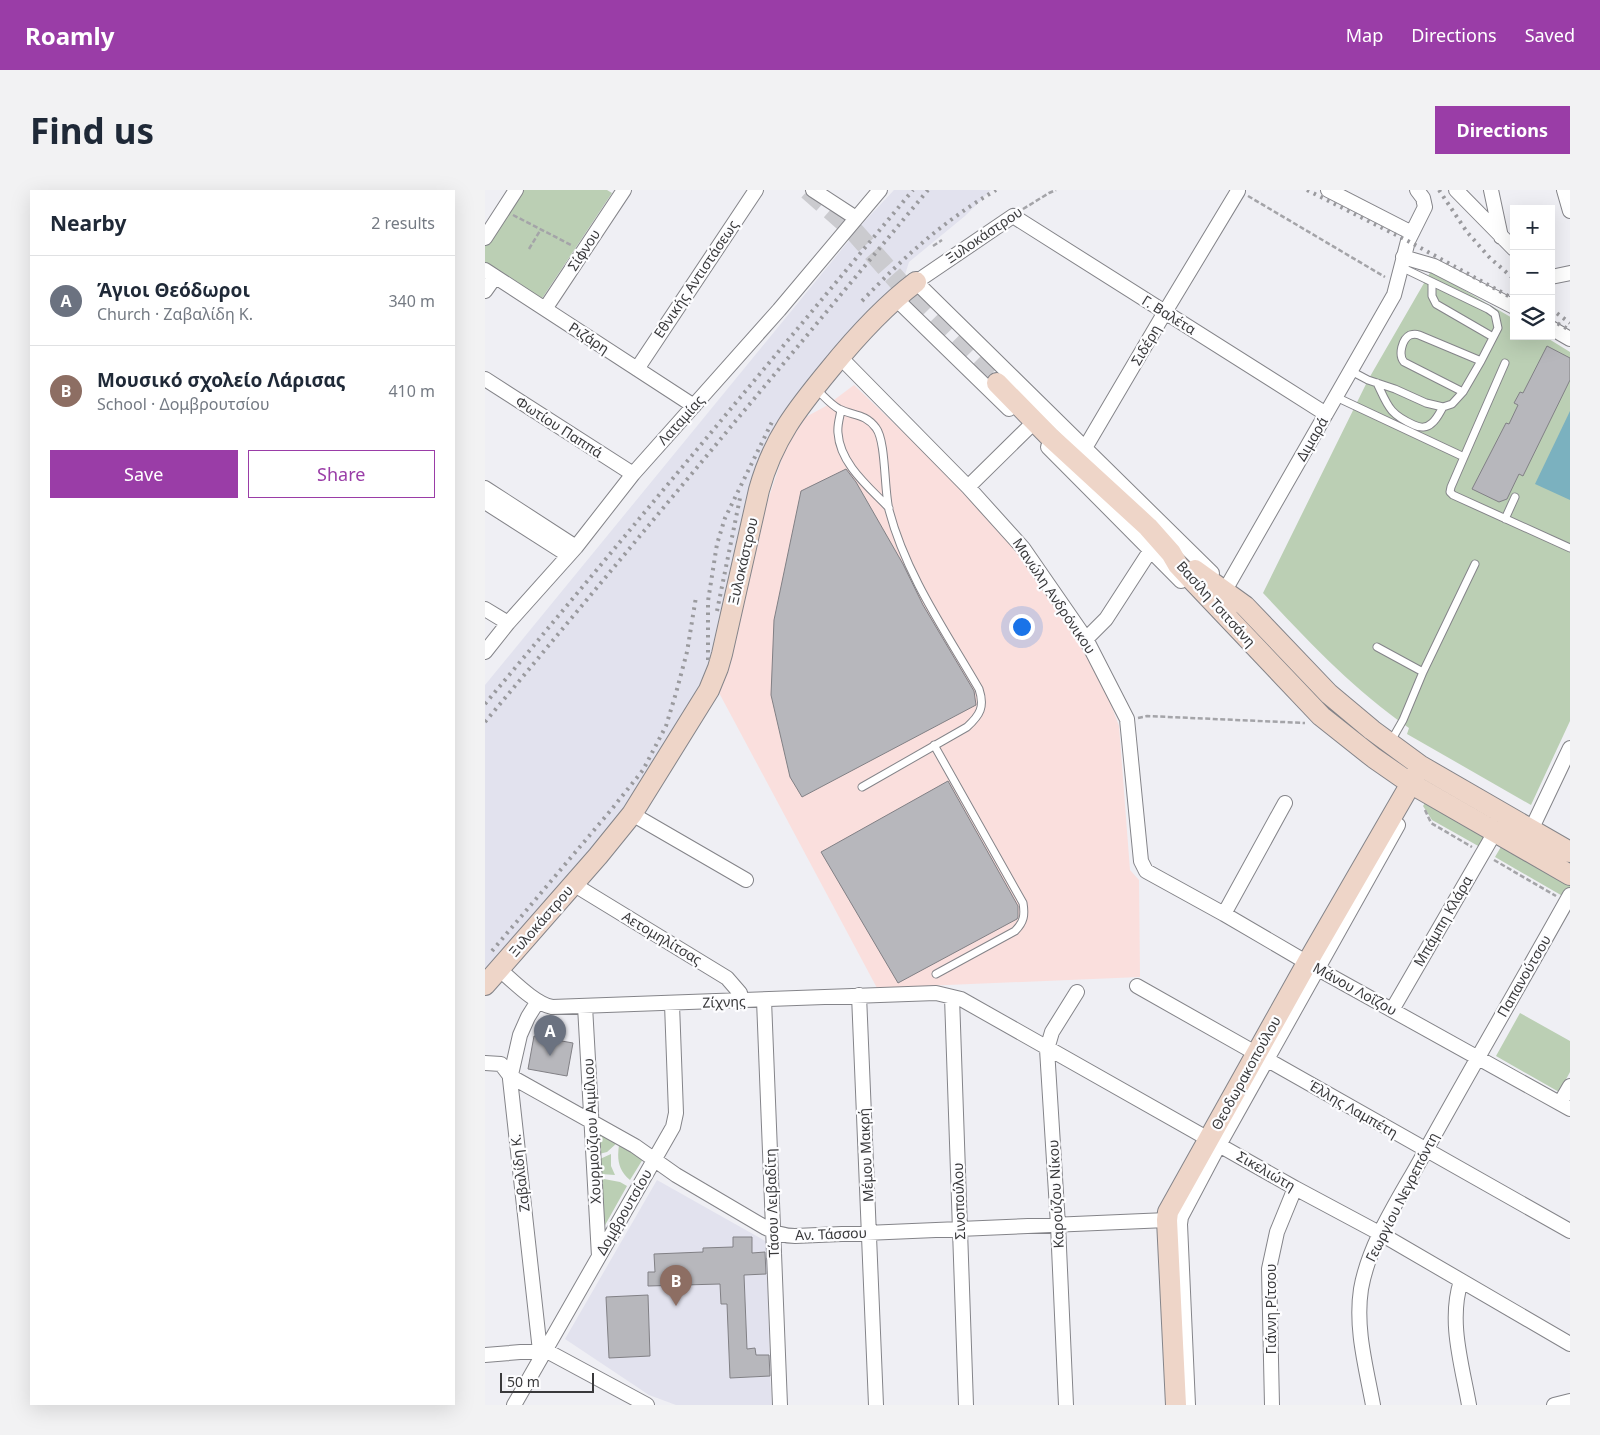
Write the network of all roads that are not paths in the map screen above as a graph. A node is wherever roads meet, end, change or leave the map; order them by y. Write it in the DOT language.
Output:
graph roads {
  1 [pos="516,190"];
  2 [pos="624,190"];
  3 [pos="756,190"];
  4 [pos="813,190"];
  5 [pos="880,190"];
  6 [pos="1328,190"];
  7 [pos="1417,190"];
  8 [pos="1456,190"];
  9 [pos="1491,190"];
  10 [pos="1564,190"];
  11 [pos="1238,191"];
  12 [pos="1570,211"];
  13 [pos="1013,216"];
  14 [pos="856,218"];
  15 [pos="1412,234"];
  16 [pos="1501,237"];
  17 [pos="485,238"];
  18 [pos="1510,245"];
  19 [pos="1402,262"];
  20 [pos="490,273"];
  21 [pos="1570,273"];
  22 [pos="1555,276"];
  23 [pos="916,282"];
  24 [pos="1432,283"];
  25 [pos="485,291"];
  26 [pos="895,298"];
  27 [pos="1510,305"];
  28 [pos="545,309"];
  29 [pos="1165,312"];
  30 [pos="1555,330"];
  31 [pos="1493,337"];
  32 [pos="1570,339"];
  33 [pos="840,357"];
  34 [pos="1481,361"];
  35 [pos="1505,363"];
  36 [pos="637,369"];
  37 [pos="1351,371"];
  38 [pos="485,379"];
  39 [pos="997,383"];
  40 [pos="1377,383"];
  41 [pos="815,387"];
  42 [pos="1463,392"];
  43 [pos="1336,397"];
  44 [pos="693,406"];
  45 [pos="1443,407"];
  46 [pos="841,410"];
  47 [pos="1326,414"];
  48 [pos="1029,428"];
  49 [pos="1085,448"];
  50 [pos="1464,457"];
  51 [pos="633,474"];
  52 [pos="968,487"];
  53 [pos="485,488"];
  54 [pos="1515,497"];
  55 [pos="485,502"];
  56 [pos="889,508"];
  57 [pos="1505,518"];
  58 [pos="1570,548"];
  59 [pos="572,551"];
  60 [pos="1150,551"];
  61 [pos="1475,564"];
  62 [pos="1221,593"];
  63 [pos="485,609"];
  64 [pos="508,623"];
  65 [pos="1086,638"];
  66 [pos="1377,648"];
  67 [pos="485,652"];
  68 [pos="1423,672"];
  69 [pos="1389,743"];
  70 [pos="934,745"];
  71 [pos="1569,752"];
  72 [pos="1421,766"];
  73 [pos="1414,786"];
  74 [pos="861,787"];
  75 [pos="1285,803"];
  76 [pos="632,814"];
  77 [pos="1531,830"];
  78 [pos="1495,832"];
  79 [pos="1570,852"];
  80 [pos="1143,866"];
  81 [pos="1570,875"];
  82 [pos="746,880"];
  83 [pos="573,884"];
  84 [pos="1570,895"];
  85 [pos="1224,914"];
  86 [pos="1313,966"];
  87 [pos="499,969"];
  88 [pos="936,974"];
  89 [pos="485,985"];
  90 [pos="1137,986"];
  91 [pos="1077,992"];
  92 [pos="859,995"];
  93 [pos="956,998"];
  94 [pos="537,1000"];
  95 [pos="764,1000"];
  96 [pos="741,1001"];
  97 [pos="672,1004"];
  98 [pos="585,1006"];
  99 [pos="1392,1010"];
  100 [pos="1047,1049"];
  101 [pos="1262,1057"];
  102 [pos="1477,1058"];
  103 [pos="485,1063"];
  104 [pos="510,1076"];
  105 [pos="1570,1086"];
  106 [pos="1565,1106"];
  107 [pos="591,1120"];
  108 [pos="1214,1142"];
  109 [pos="1426,1150"];
  110 [pos="655,1159"];
  111 [pos="1295,1188"];
  112 [pos="1167,1220"];
  113 [pos="1058,1225"];
  114 [pos="960,1228"];
  115 [pos="1570,1231"];
  116 [pos="773,1232"];
  117 [pos="869,1232"];
  118 [pos="1381,1234"];
  119 [pos="599,1256"];
  120 [pos="1461,1281"];
  121 [pos="1570,1344"];
  122 [pos="543,1350"];
  123 [pos="485,1355"];
  124 [pos="1570,1402"];
  125 [pos="514,1405"];
  126 [pos="647,1405"];
  127 [pos="780,1405"];
  128 [pos="876,1405"];
  129 [pos="966,1405"];
  130 [pos="1066,1405"];
  131 [pos="1176,1405"];
  132 [pos="1188,1405"];
  133 [pos="1272,1405"];
  134 [pos="1364,1405"];
  135 [pos="1373,1405"];
  136 [pos="1469,1405"];
  137 [pos="1554,1405"];
  1 -- 17 [label="street"];
  2 -- 28 [label="street, Σίφνου"];
  3 -- 36 [label="street, Εθνικής Αντιστάσεως"];
  4 -- 14 [label="street"];
  5 -- 14 [label="street, Λαταμίας"];
  6 -- 15 [label="street"];
  7 -- 15 [label="street, Διμαρά"];
  8 -- 16 [label="street"];
  9 -- 16 [label="street"];
  10 -- 12 [label="street"];
  11 -- 29 [label="street, Σιδέρη"];
  13 -- 23 [label="street, Ξυλοκάστρου"];
  13 -- 29 [label="street, Γ. Βαλέτα"];
  14 -- 44 [label="street, Λαταμίας"];
  15 -- 19 [label="street, Διμαρά"];
  16 -- 18 [label="street"];
  19 -- 24 [label="lane"];
  19 -- 27 [label="street"];
  19 -- 37 [label="street, Διμαρά"];
  20 -- 25 [label="street"];
  20 -- 28 [label="street, Ριζάρη"];
  21 -- 22 [label="street"];
  23 -- 26 [label="street, Ξυλοκάστρου"];
  23 -- 49 [label="street, Βασίλη Τσιτσάνη"];
  24 -- 31 [label="lane"];
  24 -- 31 [label="lane"];
  26 -- 33 [label="street, Ξυλοκάστρου"];
  26 -- 48 [label="street"];
  28 -- 36 [label="street, Ριζάρη"];
  29 -- 47 [label="street, Γ. Βαλέτα"];
  29 -- 49 [label="street, Σιδέρη"];
  30 -- 32 [label="street"];
  31 -- 34 [label="lane"];
  33 -- 41 [label="street, Ξυλοκάστρου"];
  33 -- 52 [label="street, Μανώλη Ανδρόνικου"];
  34 -- 42 [label="lane"];
  34 -- 42 [label="lane"];
  35 -- 50 [label="lane"];
  36 -- 44 [label="street, Ριζάρη"];
  37 -- 40 [label="lane"];
  37 -- 43 [label="street, Διμαρά"];
  38 -- 51 [label="street, Φωτίου Παππά"];
  39 -- 62 [label="street, Βασίλη Τσιτσάνη"];
  40 -- 45 [label="lane"];
  40 -- 45 [label="lane"];
  41 -- 46 [label="lane"];
  41 -- 76 [label="street, Ξυλοκάστρου"];
  42 -- 45 [label="lane"];
  43 -- 47 [label="street, Διμαρά"];
  43 -- 50 [label="lane"];
  44 -- 51 [label="street, Λαταμίας"];
  46 -- 56 [label="lane"];
  46 -- 56 [label="lane"];
  47 -- 62 [label="street, Διμαρά"];
  48 -- 52 [label="street"];
  48 -- 60 [label="street"];
  49 -- 62 [label="street, Βασίλη Τσιτσάνη"];
  50 -- 57 [label="lane"];
  51 -- 59 [label="street, Λαταμίας"];
  52 -- 65 [label="street, Μανώλη Ανδρόνικου"];
  53 -- 59 [label="street"];
  54 -- 57 [label="lane"];
  55 -- 59 [label="street"];
  56 -- 70 [label="lane"];
  57 -- 58 [label="lane"];
  59 -- 64 [label="street, Λαταμίας"];
  60 -- 62 [label="street"];
  60 -- 65 [label="street"];
  61 -- 68 [label="lane"];
  62 -- 69 [label="street, Βασίλη Τσιτσάνη"];
  62 -- 73 [label="street, Βασίλη Τσιτσάνη"];
  63 -- 64 [label="street"];
  64 -- 67 [label="street, Λαταμίας"];
  65 -- 80 [label="street, Μανώλη Ανδρόνικου"];
  66 -- 68 [label="lane"];
  68 -- 69 [label="lane"];
  69 -- 72 [label="street, Βασίλη Τσιτσάνη"];
  70 -- 74 [label="lane"];
  70 -- 88 [label="lane"];
  71 -- 77 [label="street"];
  72 -- 73 [label="street, Θεοδωρακοπούλου"];
  72 -- 77 [label="street, Βασίλη Τσιτσάνη"];
  73 -- 78 [label="street, Βασίλη Τσιτσάνη"];
  73 -- 86 [label="street, Θεοδωρακοπούλου"];
  75 -- 85 [label="street"];
  76 -- 82 [label="street"];
  76 -- 83 [label="street, Ξυλοκάστρου"];
  77 -- 79 [label="street, Βασίλη Τσιτσάνη"];
  78 -- 81 [label="street, Βασίλη Τσιτσάνη"];
  78 -- 99 [label="street, Μπάμπη Κλάρα"];
  80 -- 85 [label="street, Μάνου Λοΐζου"];
  83 -- 87 [label="street, Ξυλοκάστρου"];
  83 -- 96 [label="street, Αετομηλίτσας"];
  84 -- 102 [label="street, Παπανούτσου"];
  85 -- 86 [label="street, Μάνου Λοΐζου"];
  86 -- 99 [label="street, Μάνου Λοΐζου"];
  86 -- 101 [label="street, Θεοδωρακοπούλου"];
  87 -- 89 [label="street, Ξυλοκάστρου"];
  87 -- 94 [label="street, Ζίχνης"];
  90 -- 101 [label="street, Έλλης Λαμπέτη"];
  91 -- 100 [label="street, Καρούζου Νίκου"];
  92 -- 93 [label="street, Ζίχνης"];
  92 -- 95 [label="street, Ζίχνης"];
  92 -- 117 [label="street, Μέμου Μακρή"];
  93 -- 100 [label="street, Σικελιώτη"];
  93 -- 114 [label="street, Σινοπούλου"];
  94 -- 98 [label="street, Ζίχνης"];
  94 -- 104 [label="street, Ζαβαλίδη Κ."];
  95 -- 96 [label="street, Ζίχνης"];
  95 -- 116 [label="street, Τάσου Λειβαδίτη"];
  96 -- 97 [label="street, Ζίχνης"];
  97 -- 98 [label="street, Ζίχνης"];
  97 -- 110 [label="street, Δομβρουτσίου"];
  98 -- 107 [label="street, Χουρμούζιου Αιμίλιου"];
  99 -- 102 [label="street, Μάνου Λοΐζου"];
  100 -- 108 [label="street, Σικελιώτη"];
  100 -- 113 [label="street, Καρούζου Νίκου"];
  101 -- 108 [label="street, Θεοδωρακοπούλου"];
  101 -- 109 [label="street, Έλλης Λαμπέτη"];
  102 -- 106 [label="street, Μάνου Λοΐζου"];
  102 -- 109 [label="street, Γεωργίου Νεγρεπόντη"];
  103 -- 104 [label="street, Αν. Τάσσου"];
  104 -- 107 [label="street, Αν. Τάσσου"];
  104 -- 122 [label="street, Ζαβαλίδη Κ."];
  105 -- 106 [label="street"];
  107 -- 110 [label="street, Αν. Τάσσου"];
  107 -- 119 [label="street, Χουρμούζιου Αιμίλιου"];
  108 -- 111 [label="street, Σικελιώτη"];
  108 -- 112 [label="street, Θεοδωρακοπούλου"];
  108 -- 132 [label="street"];
  109 -- 115 [label="street, Έλλης Λαμπέτη"];
  109 -- 118 [label="street, Γεωργίου Νεγρεπόντη"];
  110 -- 116 [label="street, Αν. Τάσσου"];
  110 -- 119 [label="street, Δομβρουτσίου"];
  111 -- 118 [label="street, Σικελιώτη"];
  111 -- 133 [label="street, Γιάννη Ρίτσου"];
  112 -- 113 [label="street, Αν. Τάσσου"];
  112 -- 131 [label="street, Θεοδωρακοπούλου"];
  113 -- 114 [label="street, Αν. Τάσσου"];
  113 -- 130 [label="street, Καρούζου Νίκου"];
  114 -- 117 [label="street, Αν. Τάσσου"];
  114 -- 129 [label="street, Σινοπούλου"];
  116 -- 117 [label="street, Αν. Τάσσου"];
  116 -- 127 [label="street, Τάσου Λειβαδίτη"];
  117 -- 128 [label="street, Μέμου Μακρή"];
  118 -- 120 [label="street, Σικελιώτη"];
  118 -- 135 [label="street, Γεωργίου Νεγρεπόντη"];
  119 -- 122 [label="street, Δομβρουτσίου"];
  120 -- 121 [label="street, Σικελιώτη"];
  120 -- 136 [label="street"];
  122 -- 123 [label="street"];
  122 -- 125 [label="street, Δομβρουτσίου"];
  122 -- 126 [label="street"];
  124 -- 137 [label="street"];
  134 -- 135 [label="street"];
}
